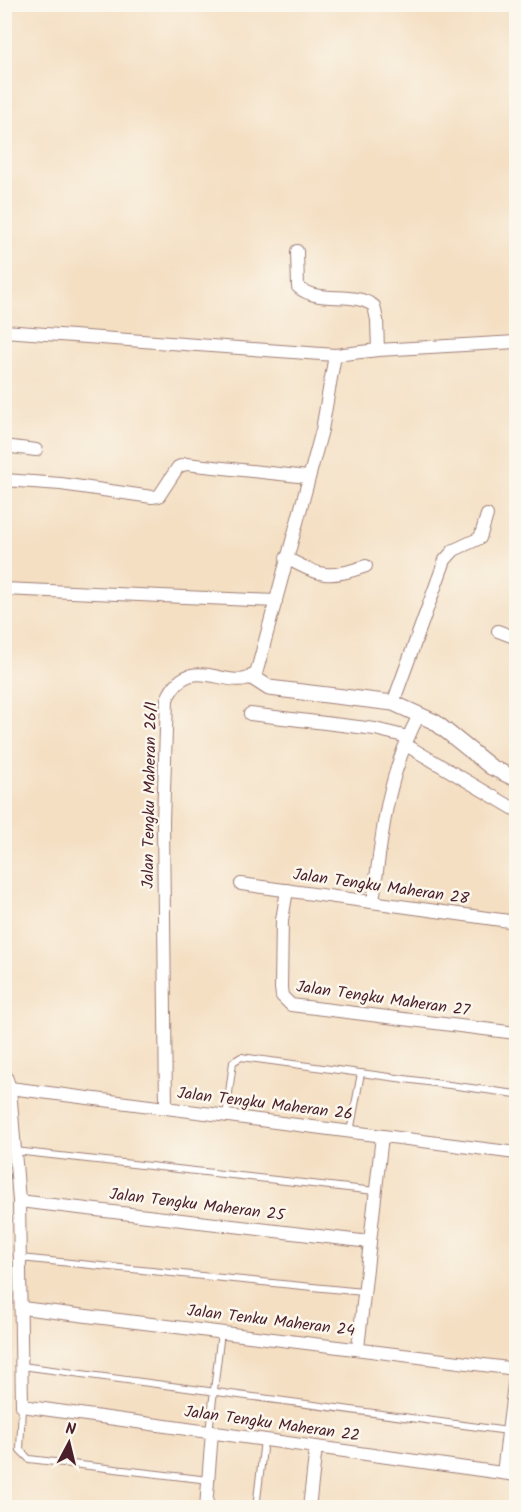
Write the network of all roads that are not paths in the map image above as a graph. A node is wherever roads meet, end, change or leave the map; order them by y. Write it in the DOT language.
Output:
graph roads {
  1 [pos="297,251"];
  2 [pos="4,331"];
  3 [pos="516,342"];
  4 [pos="378,350"];
  5 [pos="335,355"];
  6 [pos="4,446"];
  7 [pos="36,450"];
  8 [pos="308,477"];
  9 [pos="4,480"];
  10 [pos="487,515"];
  11 [pos="286,558"];
  12 [pos="366,567"];
  13 [pos="4,589"];
  14 [pos="276,601"];
  15 [pos="498,631"];
  16 [pos="516,638"];
  17 [pos="252,677"];
  18 [pos="393,703"];
  19 [pos="250,714"];
  20 [pos="419,715"];
  21 [pos="407,741"];
  22 [pos="516,779"];
  23 [pos="516,810"];
  24 [pos="241,884"];
  25 [pos="287,890"];
  26 [pos="373,902"];
  27 [pos="516,922"];
  28 [pos="516,1034"];
  29 [pos="4,1071"];
  30 [pos="361,1073"];
  31 [pos="10,1088"];
  32 [pos="516,1094"];
  33 [pos="166,1108"];
  34 [pos="226,1116"];
  35 [pos="350,1131"];
  36 [pos="382,1136"];
  37 [pos="14,1151"];
  38 [pos="516,1153"];
  39 [pos="375,1191"];
  40 [pos="19,1201"];
  41 [pos="370,1242"];
  42 [pos="19,1258"];
  43 [pos="363,1292"];
  44 [pos="22,1308"];
  45 [pos="221,1332"];
  46 [pos="358,1348"];
  47 [pos="21,1366"];
  48 [pos="516,1369"];
  49 [pos="214,1391"];
  50 [pos="22,1406"];
  51 [pos="508,1431"];
  52 [pos="210,1432"];
  53 [pos="264,1439"];
  54 [pos="316,1447"];
  55 [pos="503,1473"];
  56 [pos="516,1475"];
  57 [pos="209,1480"];
  58 [pos="313,1507"];
  59 [pos="206,1508"];
  60 [pos="256,1508"];
  1 -- 4 [label="street"];
  2 -- 5 [label="street"];
  3 -- 4 [label="street"];
  4 -- 5 [label="street"];
  5 -- 8 [label="street"];
  6 -- 7 [label="street"];
  8 -- 9 [label="street"];
  8 -- 11 [label="street"];
  10 -- 18 [label="street"];
  11 -- 12 [label="street"];
  11 -- 14 [label="street"];
  13 -- 14 [label="street"];
  14 -- 17 [label="street"];
  15 -- 16 [label="street"];
  17 -- 18 [label="street"];
  17 -- 33 [label="street, Jalan Tengku Maheran 26/1"];
  18 -- 20 [label="street"];
  19 -- 21 [label="street"];
  20 -- 21 [label="street"];
  20 -- 22 [label="street"];
  21 -- 23 [label="street"];
  21 -- 26 [label="street"];
  24 -- 25 [label="street, Jalan Tengku Maheran 28"];
  25 -- 26 [label="street, Jalan Tengku Maheran 28"];
  25 -- 28 [label="street, Jalan Tengku Maheran 27"];
  26 -- 27 [label="street, Jalan Tengku Maheran 28"];
  29 -- 31 [label="street"];
  30 -- 32 [label="lane"];
  30 -- 34 [label="lane"];
  30 -- 35 [label="lane"];
  31 -- 33 [label="street, Jalan Tengku Maheran 26"];
  31 -- 37 [label="street"];
  33 -- 34 [label="street, Jalan Tengku Maheran 26"];
  34 -- 35 [label="street, Jalan Tengku Maheran 26"];
  35 -- 36 [label="street, Jalan Tengku Maheran 26"];
  36 -- 38 [label="street, Jalan Tengku Maheran 26"];
  36 -- 39 [label="street"];
  37 -- 39 [label="lane"];
  37 -- 40 [label="street"];
  39 -- 41 [label="street"];
  40 -- 41 [label="street, Jalan Tengku Maheran 25"];
  40 -- 42 [label="street"];
  41 -- 43 [label="street"];
  42 -- 43 [label="lane"];
  42 -- 44 [label="street"];
  43 -- 46 [label="street"];
  44 -- 45 [label="street, Jalan Tenku Maheran 24"];
  44 -- 47 [label="street"];
  45 -- 46 [label="street, Jalan Tenku Maheran 24"];
  45 -- 49 [label="lane"];
  46 -- 48 [label="street, Jalan Tenku Maheran 24"];
  47 -- 49 [label="lane"];
  47 -- 50 [label="street"];
  48 -- 51 [label="street"];
  49 -- 51 [label="lane"];
  49 -- 52 [label="lane"];
  50 -- 52 [label="street, Jalan Tengku Maheran 22"];
  50 -- 57 [label="lane"];
  51 -- 55 [label="street"];
  52 -- 53 [label="street, Jalan Tengku Maheran 22"];
  52 -- 57 [label="street"];
  53 -- 54 [label="street, Jalan Tengku Maheran 22"];
  53 -- 60 [label="lane"];
  54 -- 55 [label="street, Jalan Tengku Maheran 22"];
  54 -- 58 [label="street"];
  55 -- 56 [label="street, Jalan Tengku Maheran 22"];
  57 -- 59 [label="street"];
}
